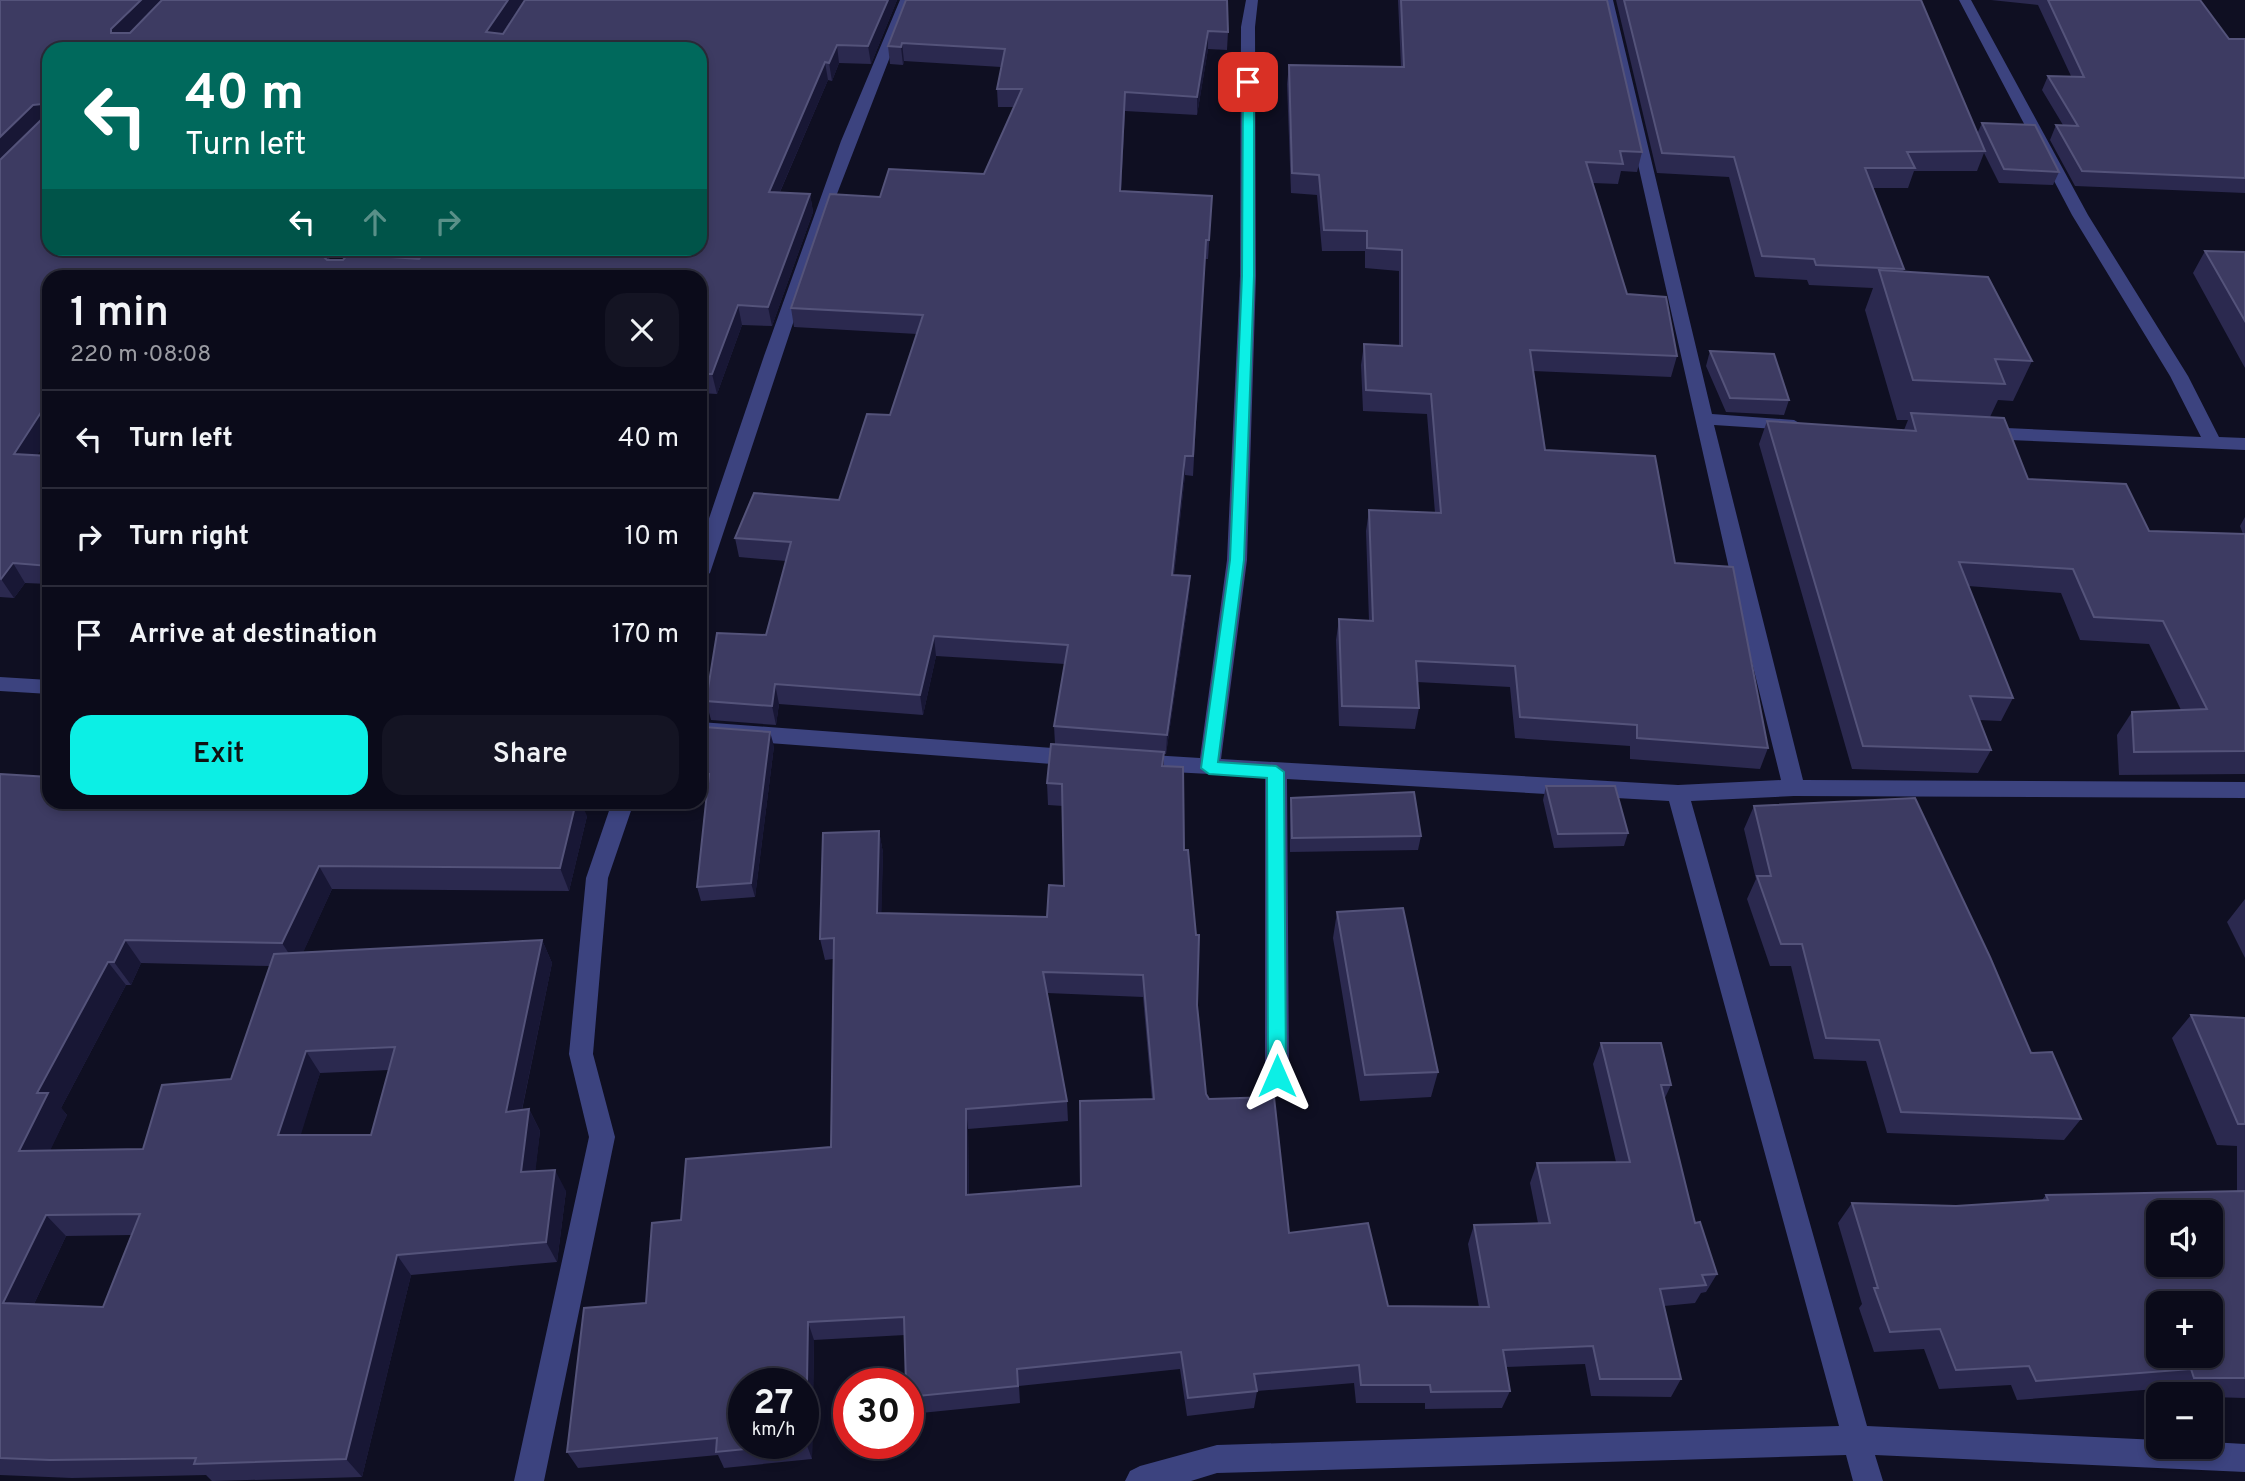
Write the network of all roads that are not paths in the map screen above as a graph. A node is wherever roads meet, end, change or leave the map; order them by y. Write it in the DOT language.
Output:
graph roads {
  1 [pos="906,0"];
  2 [pos="1252,0"];
  3 [pos="1607,0"];
  4 [pos="1965,0"];
  5 [pos="1706,419"];
  6 [pos="1811,426"];
  7 [pos="1962,432"];
  8 [pos="2212,441"];
  9 [pos="2245,444"];
  10 [pos="707,552"];
  11 [pos="0,684"];
  12 [pos="42,687"];
  13 [pos="707,731"];
  14 [pos="1209,768"];
  15 [pos="1276,772"];
  16 [pos="1794,788"];
  17 [pos="2245,790"];
  18 [pos="1678,793"];
  19 [pos="622,809"];
  20 [pos="1277,1076"];
  21 [pos="1858,1440"];
  22 [pos="2245,1458"];
  23 [pos="529,1481"];
  24 [pos="1140,1481"];
  25 [pos="1868,1481"];
  1 -- 10 [label="street"];
  2 -- 14 [label="street"];
  3 -- 5 [label="street"];
  4 -- 8 [label="street"];
  5 -- 6 [label="street"];
  5 -- 16 [label="street"];
  7 -- 8 [label="street"];
  8 -- 9 [label="street"];
  11 -- 12 [label="street"];
  13 -- 14 [label="street"];
  14 -- 15 [label="street"];
  15 -- 18 [label="street"];
  15 -- 20 [label="street"];
  16 -- 17 [label="street"];
  16 -- 18 [label="street"];
  18 -- 21 [label="street"];
  19 -- 23 [label="street"];
  21 -- 22 [label="street"];
  21 -- 24 [label="street"];
  21 -- 25 [label="street"];
}
